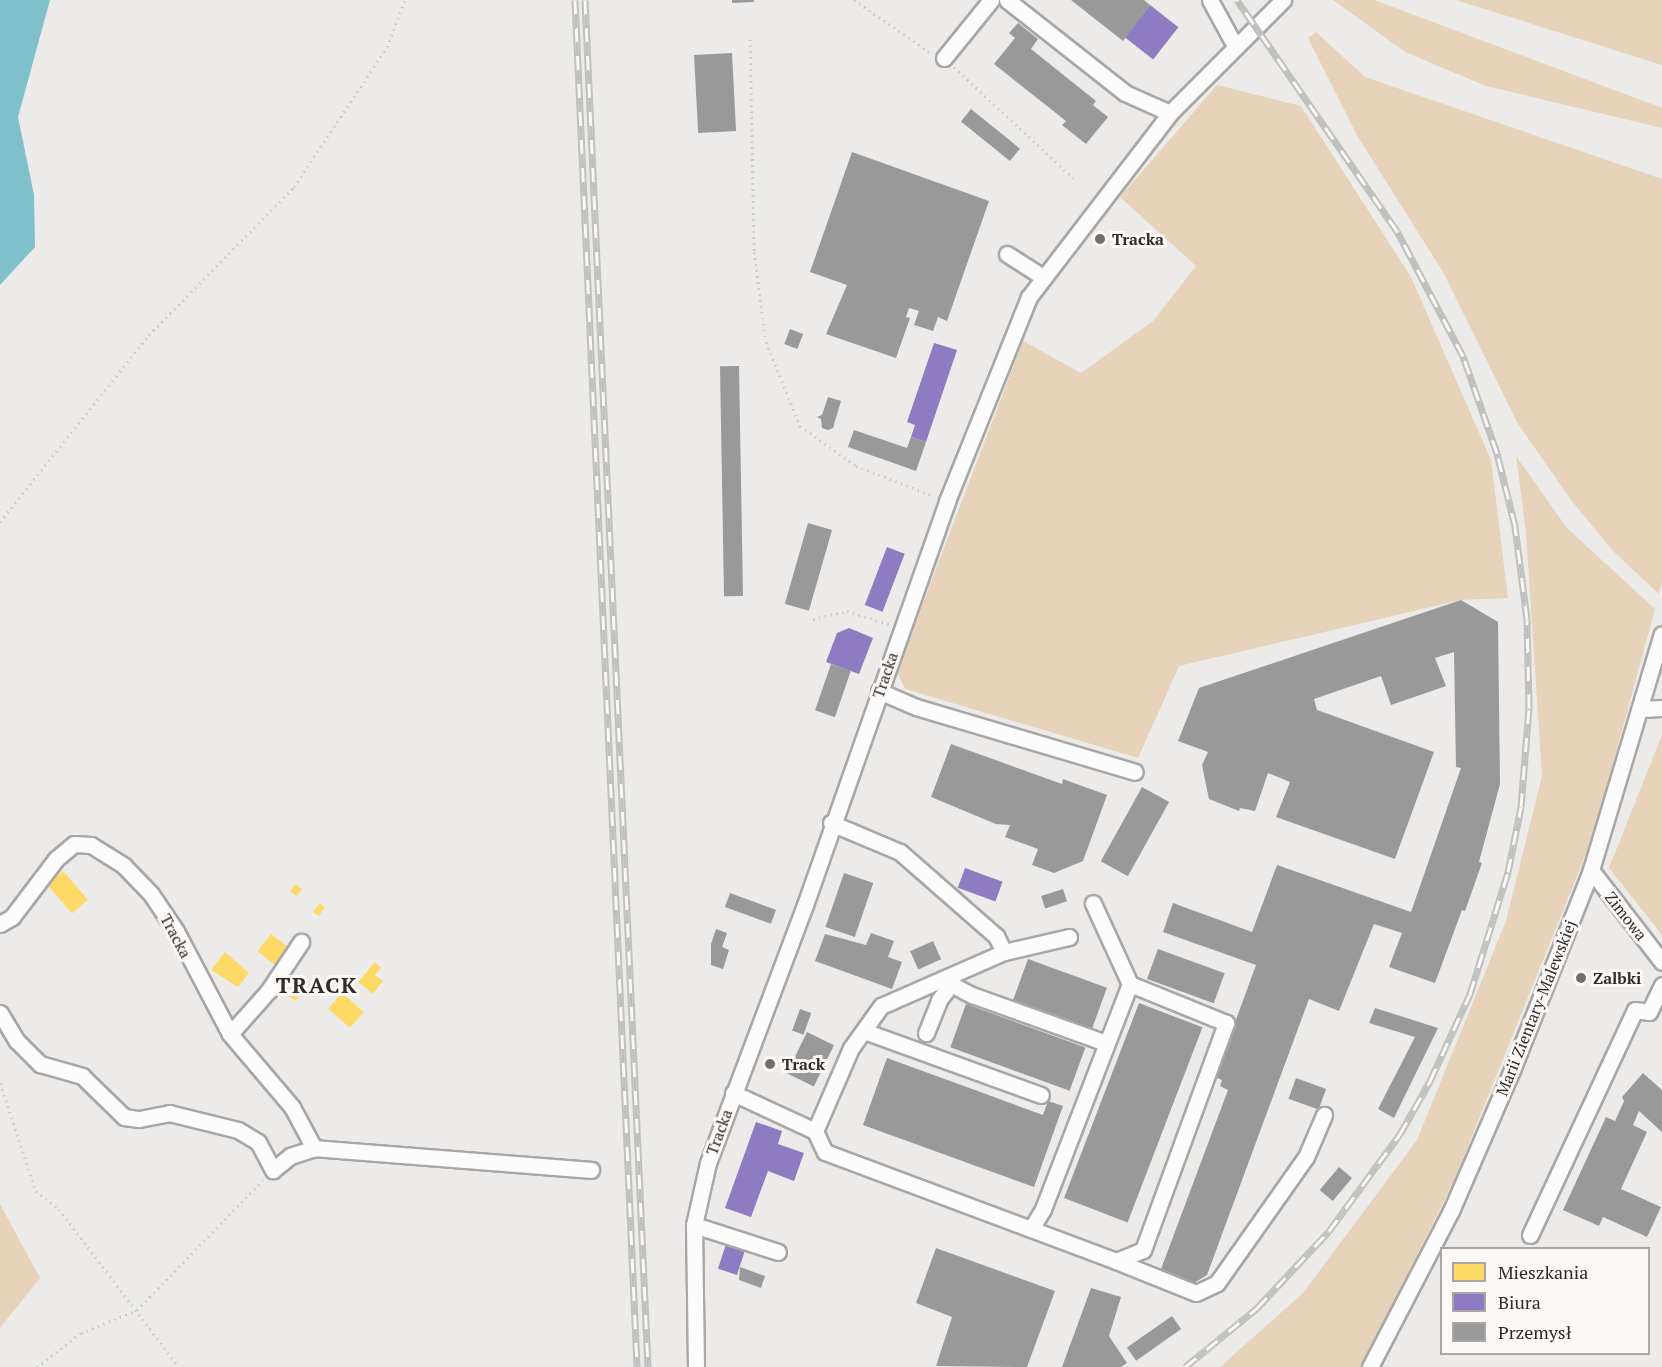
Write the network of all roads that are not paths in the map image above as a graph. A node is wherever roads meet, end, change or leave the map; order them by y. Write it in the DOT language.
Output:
graph roads {
  1 [pos="991,0"];
  2 [pos="1007,0"];
  3 [pos="1210,0"];
  4 [pos="1283,0"];
  5 [pos="1235,46"];
  6 [pos="944,58"];
  7 [pos="1170,113"];
  8 [pos="1007,254"];
  9 [pos="1043,277"];
  10 [pos="1662,634"];
  11 [pos="879,691"];
  12 [pos="1662,708"];
  13 [pos="1641,709"];
  14 [pos="1135,772"];
  15 [pos="831,823"];
  16 [pos="1591,870"];
  17 [pos="1093,903"];
  18 [pos="0,924"];
  19 [pos="1069,937"];
  20 [pos="301,942"];
  21 [pos="1004,952"];
  22 [pos="1662,962"];
  23 [pos="949,980"];
  24 [pos="1130,984"];
  25 [pos="1662,985"];
  26 [pos="0,1013"];
  27 [pos="864,1031"];
  28 [pos="926,1033"];
  29 [pos="230,1034"];
  30 [pos="1107,1042"];
  31 [pos="733,1093"];
  32 [pos="1041,1095"];
  33 [pos="1324,1115"];
  34 [pos="814,1131"];
  35 [pos="314,1148"];
  36 [pos="591,1170"];
  37 [pos="694,1225"];
  38 [pos="1031,1229"];
  39 [pos="1530,1235"];
  40 [pos="778,1252"];
  41 [pos="1116,1261"];
  42 [pos="696,1367"];
  43 [pos="1370,1367"];
  1 -- 6 [label="street"];
  2 -- 7 [label="street"];
  3 -- 5 [label="street"];
  4 -- 5 [label="street, Tracka"];
  5 -- 7 [label="street, Tracka"];
  7 -- 9 [label="street, Tracka"];
  8 -- 9 [label="street"];
  9 -- 11 [label="street, Tracka"];
  10 -- 13 [label="street, Marii Zientary-Malewskiej"];
  11 -- 14 [label="street"];
  11 -- 15 [label="street, Tracka"];
  12 -- 13 [label="street"];
  13 -- 16 [label="street, Marii Zientary-Malewskiej"];
  15 -- 21 [label="street"];
  15 -- 31 [label="street, Tracka"];
  16 -- 22 [label="street, Zimowa"];
  16 -- 43 [label="street, Marii Zientary-Malewskiej"];
  17 -- 24 [label="street"];
  18 -- 29 [label="street, Tracka"];
  19 -- 21 [label="street"];
  20 -- 29 [label="street"];
  21 -- 23 [label="street"];
  23 -- 27 [label="street"];
  23 -- 28 [label="street"];
  23 -- 30 [label="street"];
  24 -- 30 [label="street"];
  24 -- 41 [label="street"];
  25 -- 39 [label="street"];
  26 -- 35 [label="street"];
  27 -- 32 [label="street"];
  27 -- 34 [label="street"];
  29 -- 35 [label="street, Tracka"];
  30 -- 38 [label="street"];
  31 -- 34 [label="street"];
  31 -- 37 [label="street, Tracka"];
  33 -- 41 [label="street"];
  34 -- 38 [label="street"];
  35 -- 36 [label="street"];
  37 -- 40 [label="street"];
  37 -- 42 [label="street, Tracka"];
  38 -- 41 [label="street"];
}
